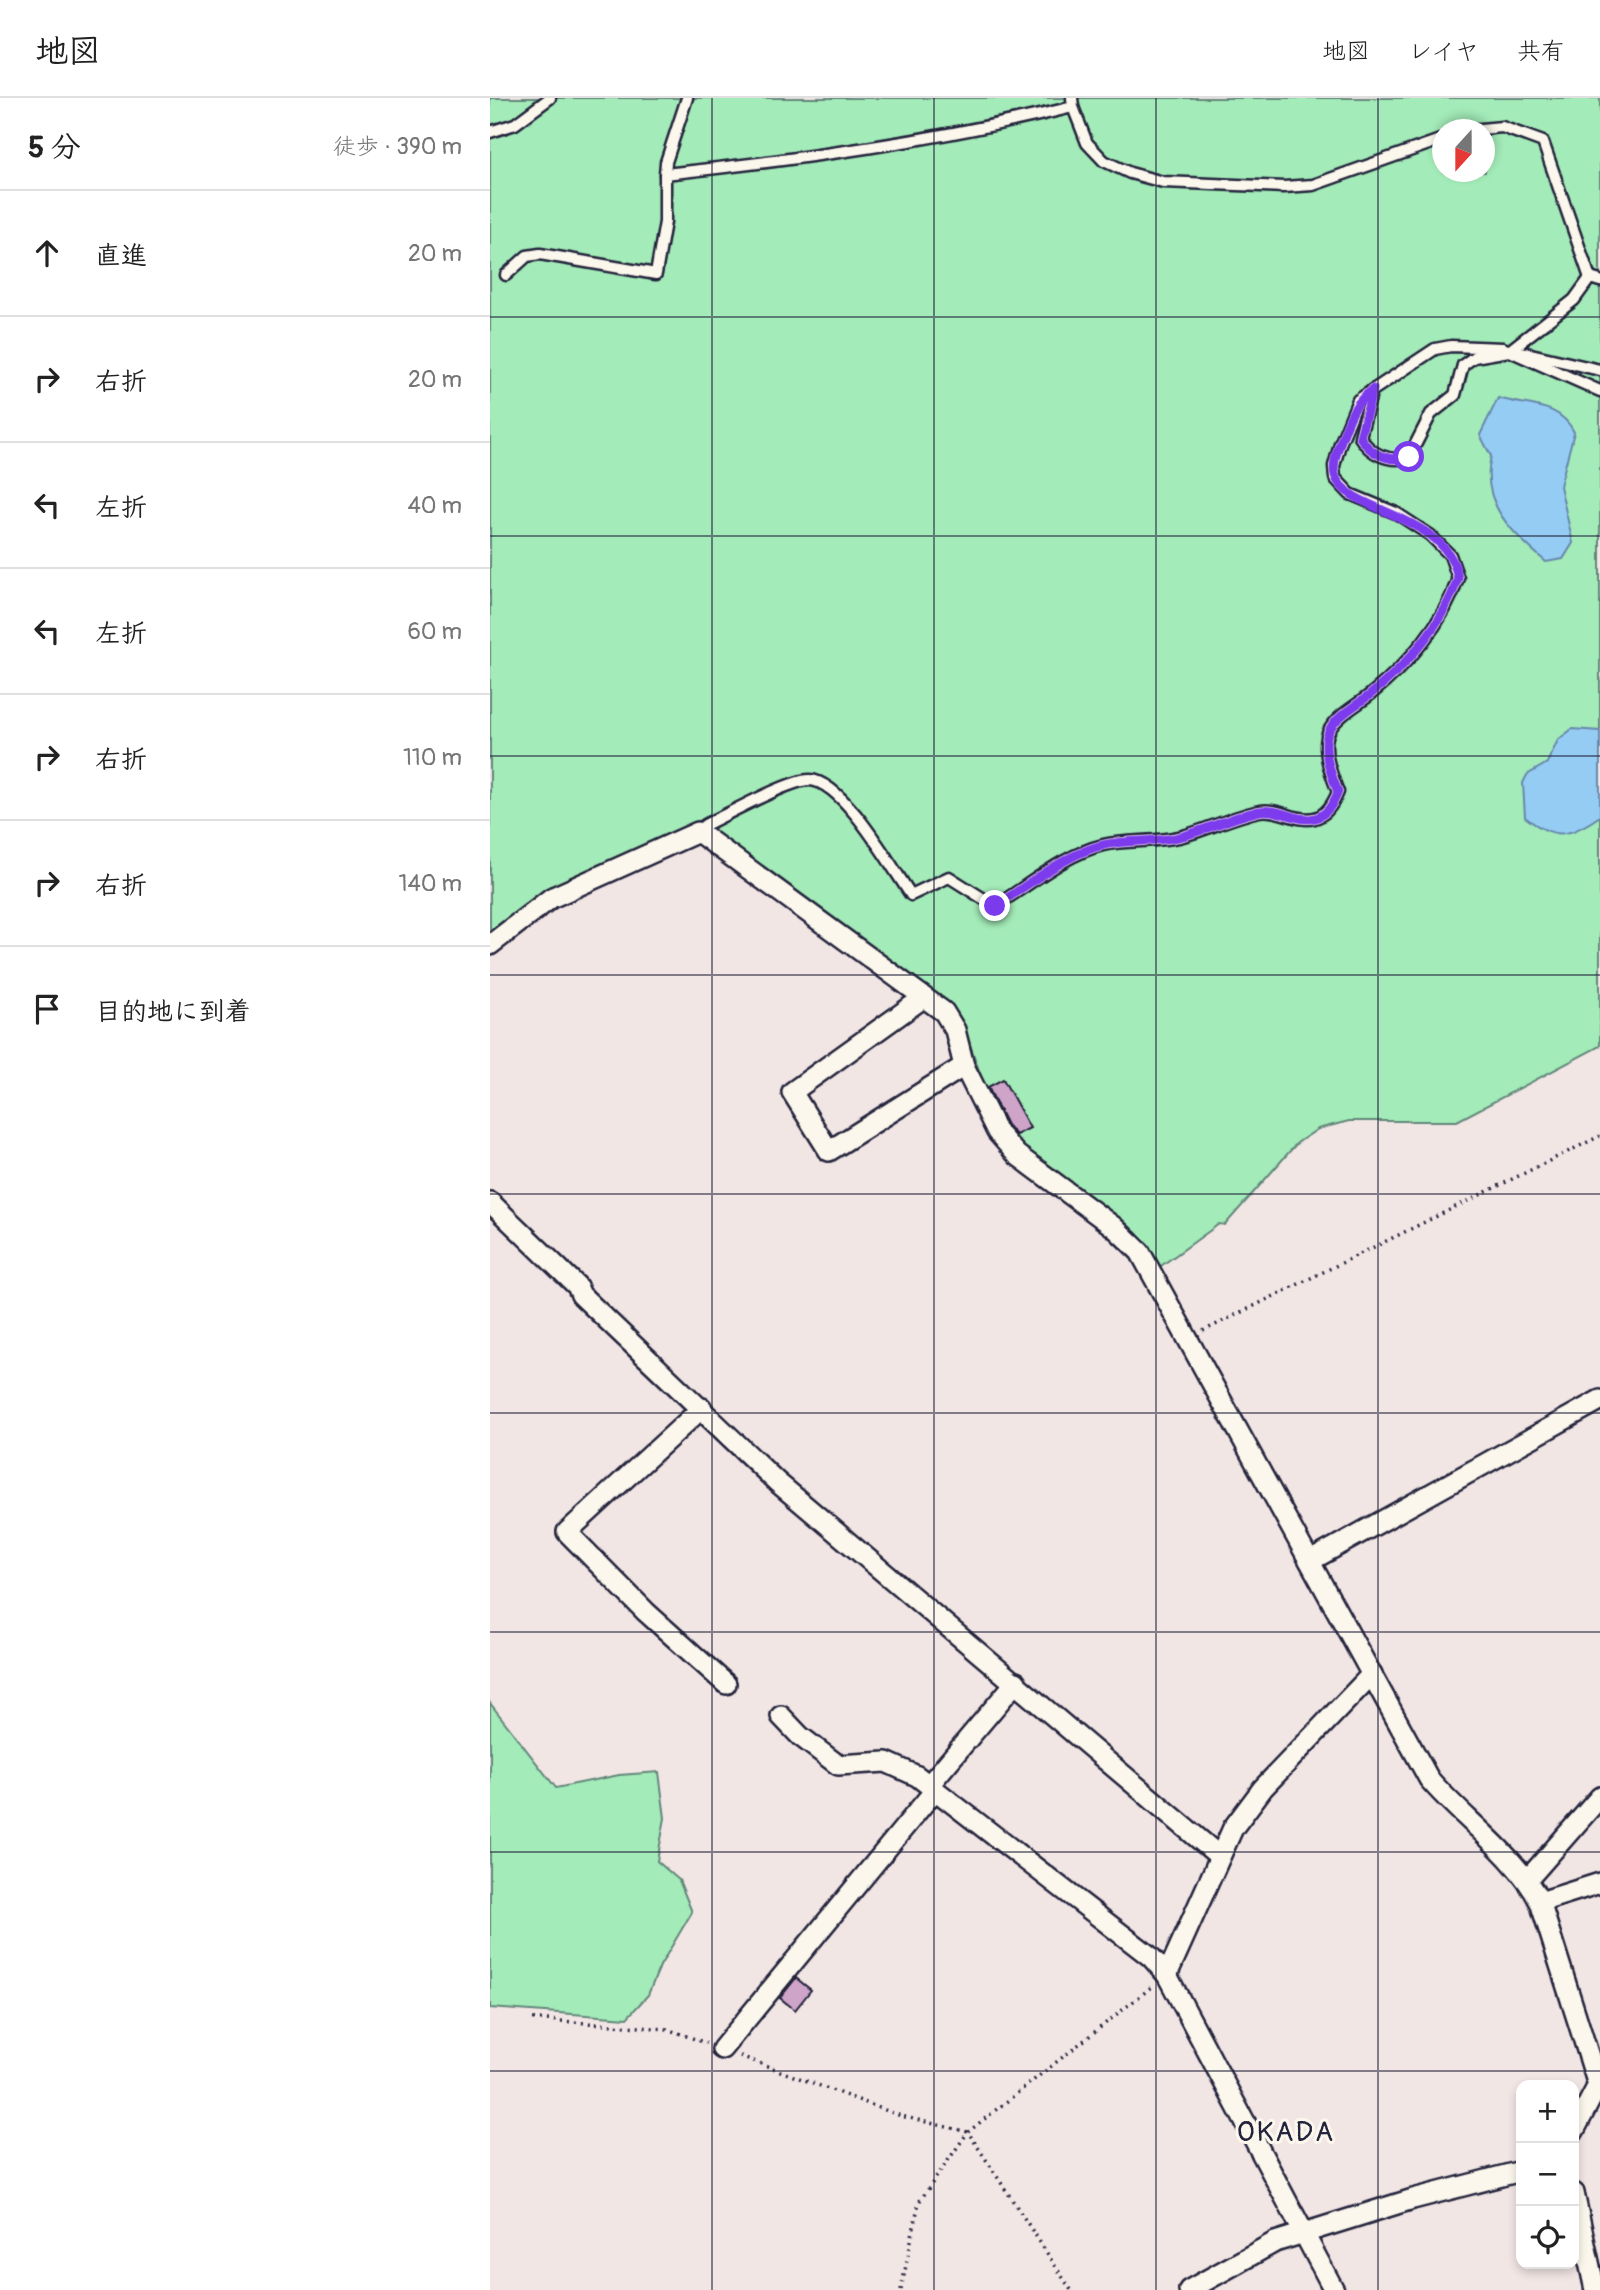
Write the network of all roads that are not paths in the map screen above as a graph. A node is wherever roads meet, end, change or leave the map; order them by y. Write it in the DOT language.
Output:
graph roads {
  1 [pos="687,98"];
  2 [pos="546,99"];
  3 [pos="1072,102"];
  4 [pos="1495,128"];
  5 [pos="490,132"];
  6 [pos="1432,143"];
  7 [pos="665,174"];
  8 [pos="506,275"];
  9 [pos="1595,279"];
  10 [pos="1511,349"];
  11 [pos="1600,370"];
  12 [pos="1373,389"];
  13 [pos="1600,391"];
  14 [pos="698,832"];
  15 [pos="490,945"];
  16 [pos="923,998"];
  17 [pos="964,1066"];
  18 [pos="490,1202"];
  19 [pos="1600,1399"];
  20 [pos="702,1408"];
  21 [pos="1310,1561"];
  22 [pos="1372,1674"];
  23 [pos="1016,1682"];
  24 [pos="726,1684"];
  25 [pos="781,1716"];
  26 [pos="932,1787"];
  27 [pos="1600,1797"];
  28 [pos="1219,1856"];
  29 [pos="1528,1879"];
  30 [pos="1600,1883"];
  31 [pos="1540,1902"];
  32 [pos="1167,1975"];
  33 [pos="723,2049"];
  34 [pos="1599,2085"];
  35 [pos="1579,2122"];
  36 [pos="1516,2172"];
  37 [pos="1577,2206"];
  38 [pos="1305,2233"];
  39 [pos="1189,2290"];
  40 [pos="1334,2290"];
  41 [pos="1595,2290"];
  1 -- 7 [label="lane"];
  2 -- 5 [label="lane"];
  3 -- 6 [label="lane"];
  3 -- 7 [label="lane"];
  4 -- 9 [label="lane"];
  7 -- 8 [label="lane"];
  9 -- 10 [label="lane"];
  10 -- 11 [label="lane"];
  10 -- 12 [label="lane"];
  10 -- 12 [label="lane"];
  10 -- 13 [label="lane"];
  12 -- 14 [label="lane"];
  14 -- 15 [label="street"];
  14 -- 16 [label="street"];
  16 -- 17 [label="street"];
  16 -- 17 [label="street"];
  17 -- 21 [label="street"];
  18 -- 20 [label="street"];
  19 -- 21 [label="street"];
  20 -- 23 [label="street"];
  20 -- 24 [label="street"];
  21 -- 22 [label="street"];
  22 -- 28 [label="street"];
  22 -- 29 [label="street"];
  23 -- 26 [label="street"];
  23 -- 28 [label="street"];
  25 -- 26 [label="street"];
  26 -- 32 [label="street"];
  26 -- 33 [label="street"];
  27 -- 29 [label="street"];
  28 -- 32 [label="street"];
  29 -- 31 [label="street"];
  30 -- 31 [label="street"];
  31 -- 34 [label="street"];
  32 -- 38 [label="street"];
  34 -- 35 [label="street"];
  36 -- 38 [label="street"];
  37 -- 41 [label="street"];
  38 -- 39 [label="street"];
  38 -- 40 [label="street"];
}
